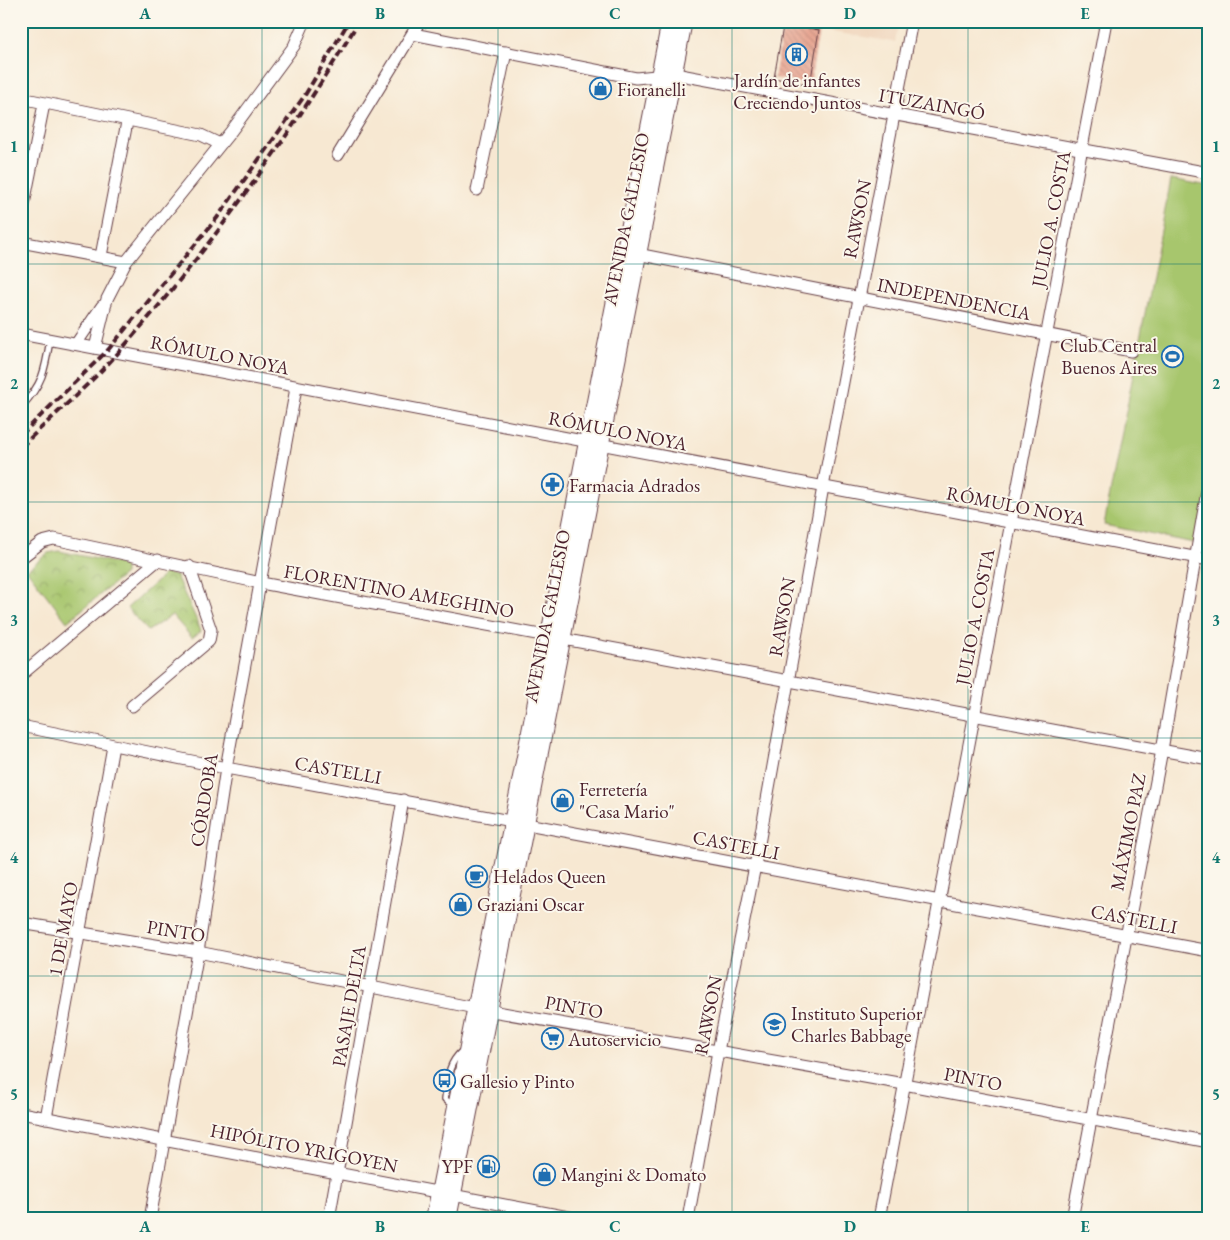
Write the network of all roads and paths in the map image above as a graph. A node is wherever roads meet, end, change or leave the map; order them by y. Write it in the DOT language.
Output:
graph roads {
  1 [pos="305,21"];
  2 [pos="420,21"];
  3 [pos="670,21"];
  4 [pos="684,21"];
  5 [pos="912,21"];
  6 [pos="1106,21"];
  7 [pos="413,34"];
  8 [pos="506,52"];
  9 [pos="667,74"];
  10 [pos="21,98"];
  11 [pos="44,104"];
  12 [pos="895,115"];
  13 [pos="127,122"];
  14 [pos="220,144"];
  15 [pos="1082,149"];
  16 [pos="338,155"];
  17 [pos="1209,172"];
  18 [pos="477,190"];
  19 [pos="21,219"];
  20 [pos="21,242"];
  21 [pos="632,252"];
  22 [pos="101,256"];
  23 [pos="126,262"];
  24 [pos="859,298"];
  25 [pos="107,299"];
  26 [pos="21,334"];
  27 [pos="1047,335"];
  28 [pos="50,340"];
  29 [pos="76,344"];
  30 [pos="95,348"];
  31 [pos="1131,351"];
  32 [pos="296,388"];
  33 [pos="21,406"];
  34 [pos="594,444"];
  35 [pos="1209,480"];
  36 [pos="823,488"];
  37 [pos="1011,523"];
  38 [pos="1195,557"];
  39 [pos="21,558"];
  40 [pos="158,560"];
  41 [pos="1209,560"];
  42 [pos="189,566"];
  43 [pos="260,583"];
  44 [pos="556,638"];
  45 [pos="21,675"];
  46 [pos="788,681"];
  47 [pos="132,706"];
  48 [pos="974,716"];
  49 [pos="21,726"];
  50 [pos="113,746"];
  51 [pos="1162,750"];
  52 [pos="1209,759"];
  53 [pos="226,768"];
  54 [pos="403,800"];
  55 [pos="519,822"];
  56 [pos="755,866"];
  57 [pos="939,900"];
  58 [pos="21,923"];
  59 [pos="80,933"];
  60 [pos="1126,935"];
  61 [pos="1209,951"];
  62 [pos="198,952"];
  63 [pos="370,986"];
  64 [pos="482,1009"];
  65 [pos="718,1051"];
  66 [pos="904,1084"];
  67 [pos="21,1113"];
  68 [pos="46,1118"];
  69 [pos="1090,1120"];
  70 [pos="165,1139"];
  71 [pos="1209,1142"];
  72 [pos="337,1172"];
  73 [pos="446,1193"];
  74 [pos="150,1219"];
  75 [pos="329,1219"];
  76 [pos="434,1219"];
  77 [pos="448,1219"];
  78 [pos="579,1219"];
  79 [pos="688,1219"];
  80 [pos="879,1219"];
  81 [pos="1072,1219"];
  1 -- 14 [label="street"];
  2 -- 7 [label="street"];
  3 -- 9 [label="main road, AVENIDA GALLESIO"];
  4 -- 9 [label="main road, AVENIDA GALLESIO"];
  5 -- 12 [label="street, RAWSON"];
  6 -- 15 [label="street, JULIO A. COSTA"];
  7 -- 8 [label="street, ITUZAINGÓ"];
  7 -- 16 [label="street"];
  8 -- 9 [label="street, ITUZAINGÓ"];
  8 -- 18 [label="street"];
  9 -- 12 [label="street, ITUZAINGÓ"];
  9 -- 21 [label="main road, AVENIDA GALLESIO"];
  10 -- 11 [label="street"];
  11 -- 13 [label="street"];
  11 -- 19 [label="street"];
  12 -- 15 [label="street, ITUZAINGÓ"];
  12 -- 24 [label="street, RAWSON"];
  13 -- 14 [label="street"];
  13 -- 22 [label="street"];
  14 -- 23 [label="street"];
  15 -- 17 [label="street, ITUZAINGÓ"];
  15 -- 27 [label="street, JULIO A. COSTA"];
  20 -- 22 [label="street"];
  21 -- 24 [label="street, INDEPENDENCIA"];
  21 -- 34 [label="main road, AVENIDA GALLESIO"];
  22 -- 23 [label="street"];
  23 -- 25 [label="street"];
  24 -- 27 [label="street, INDEPENDENCIA"];
  24 -- 36 [label="street, RAWSON"];
  25 -- 29 [label="street"];
  25 -- 30 [label="street"];
  26 -- 28 [label="street, RÓMULO NOYA"];
  27 -- 31 [label="street, INDEPENDENCIA"];
  27 -- 37 [label="street, JULIO A. COSTA"];
  28 -- 29 [label="street, RÓMULO NOYA"];
  28 -- 33 [label="lane"];
  29 -- 30 [label="street, RÓMULO NOYA"];
  30 -- 32 [label="street, RÓMULO NOYA"];
  32 -- 34 [label="street, RÓMULO NOYA"];
  32 -- 43 [label="street, CÓRDOBA"];
  34 -- 36 [label="street, RÓMULO NOYA"];
  34 -- 44 [label="main road, AVENIDA GALLESIO"];
  35 -- 38 [label="street, MÁXIMO PAZ"];
  36 -- 37 [label="street, RÓMULO NOYA"];
  36 -- 46 [label="street, RAWSON"];
  37 -- 38 [label="street, RÓMULO NOYA"];
  37 -- 48 [label="street, JULIO A. COSTA"];
  38 -- 41 [label="street, RÓMULO NOYA"];
  38 -- 51 [label="street, MÁXIMO PAZ"];
  39 -- 40 [label="street, FLORENTINO AMEGHINO"];
  40 -- 42 [label="street, FLORENTINO AMEGHINO"];
  40 -- 45 [label="street"];
  42 -- 43 [label="street, FLORENTINO AMEGHINO"];
  42 -- 47 [label="street"];
  43 -- 44 [label="street, FLORENTINO AMEGHINO"];
  43 -- 53 [label="street, CÓRDOBA"];
  44 -- 46 [label="street, FLORENTINO AMEGHINO"];
  44 -- 55 [label="main road, AVENIDA GALLESIO"];
  46 -- 48 [label="street, FLORENTINO AMEGHINO"];
  46 -- 56 [label="street, RAWSON"];
  48 -- 51 [label="street, FLORENTINO AMEGHINO"];
  48 -- 57 [label="street, JULIO A. COSTA"];
  49 -- 50 [label="street, CASTELLI"];
  50 -- 53 [label="street, CASTELLI"];
  50 -- 59 [label="street, 1 DE MAYO"];
  51 -- 52 [label="street, FLORENTINO AMEGHINO"];
  51 -- 60 [label="street, MÁXIMO PAZ"];
  53 -- 54 [label="street, CASTELLI"];
  53 -- 62 [label="street, CÓRDOBA"];
  54 -- 55 [label="street, CASTELLI"];
  54 -- 63 [label="street, PASAJE DELTA"];
  55 -- 56 [label="street, CASTELLI"];
  55 -- 64 [label="main road, AVENIDA GALLESIO"];
  56 -- 57 [label="street, CASTELLI"];
  56 -- 65 [label="street, RAWSON"];
  57 -- 60 [label="street, CASTELLI"];
  57 -- 66 [label="street, JULIO A. COSTA"];
  58 -- 59 [label="street, PINTO"];
  59 -- 62 [label="street, PINTO"];
  59 -- 68 [label="street, 1 DE MAYO"];
  60 -- 61 [label="street, CASTELLI"];
  60 -- 69 [label="street, MÁXIMO PAZ"];
  62 -- 63 [label="street, PINTO"];
  62 -- 70 [label="street, CÓRDOBA"];
  63 -- 64 [label="street, PINTO"];
  63 -- 72 [label="street, PASAJE DELTA"];
  64 -- 65 [label="street, PINTO"];
  64 -- 73 [label="main road, AVENIDA GALLESIO"];
  64 -- 73 [label="main road, AVENIDA GALLESIO"];
  65 -- 66 [label="street, PINTO"];
  65 -- 79 [label="street, RAWSON"];
  66 -- 69 [label="street, PINTO"];
  66 -- 80 [label="street, JULIO A. COSTA"];
  67 -- 68 [label="street, HIPÓLITO YRIGOYEN"];
  68 -- 70 [label="street, HIPÓLITO YRIGOYEN"];
  69 -- 71 [label="street, PINTO"];
  69 -- 81 [label="street, MÁXIMO PAZ"];
  70 -- 72 [label="street, HIPÓLITO YRIGOYEN"];
  70 -- 74 [label="street, CÓRDOBA"];
  72 -- 73 [label="street, HIPÓLITO YRIGOYEN"];
  72 -- 75 [label="street, PASAJE DELTA"];
  73 -- 76 [label="main road, AVENIDA GALLESIO"];
  73 -- 77 [label="main road, AVENIDA GALLESIO"];
  73 -- 78 [label="street, HIPÓLITO YRIGOYEN"];
}
